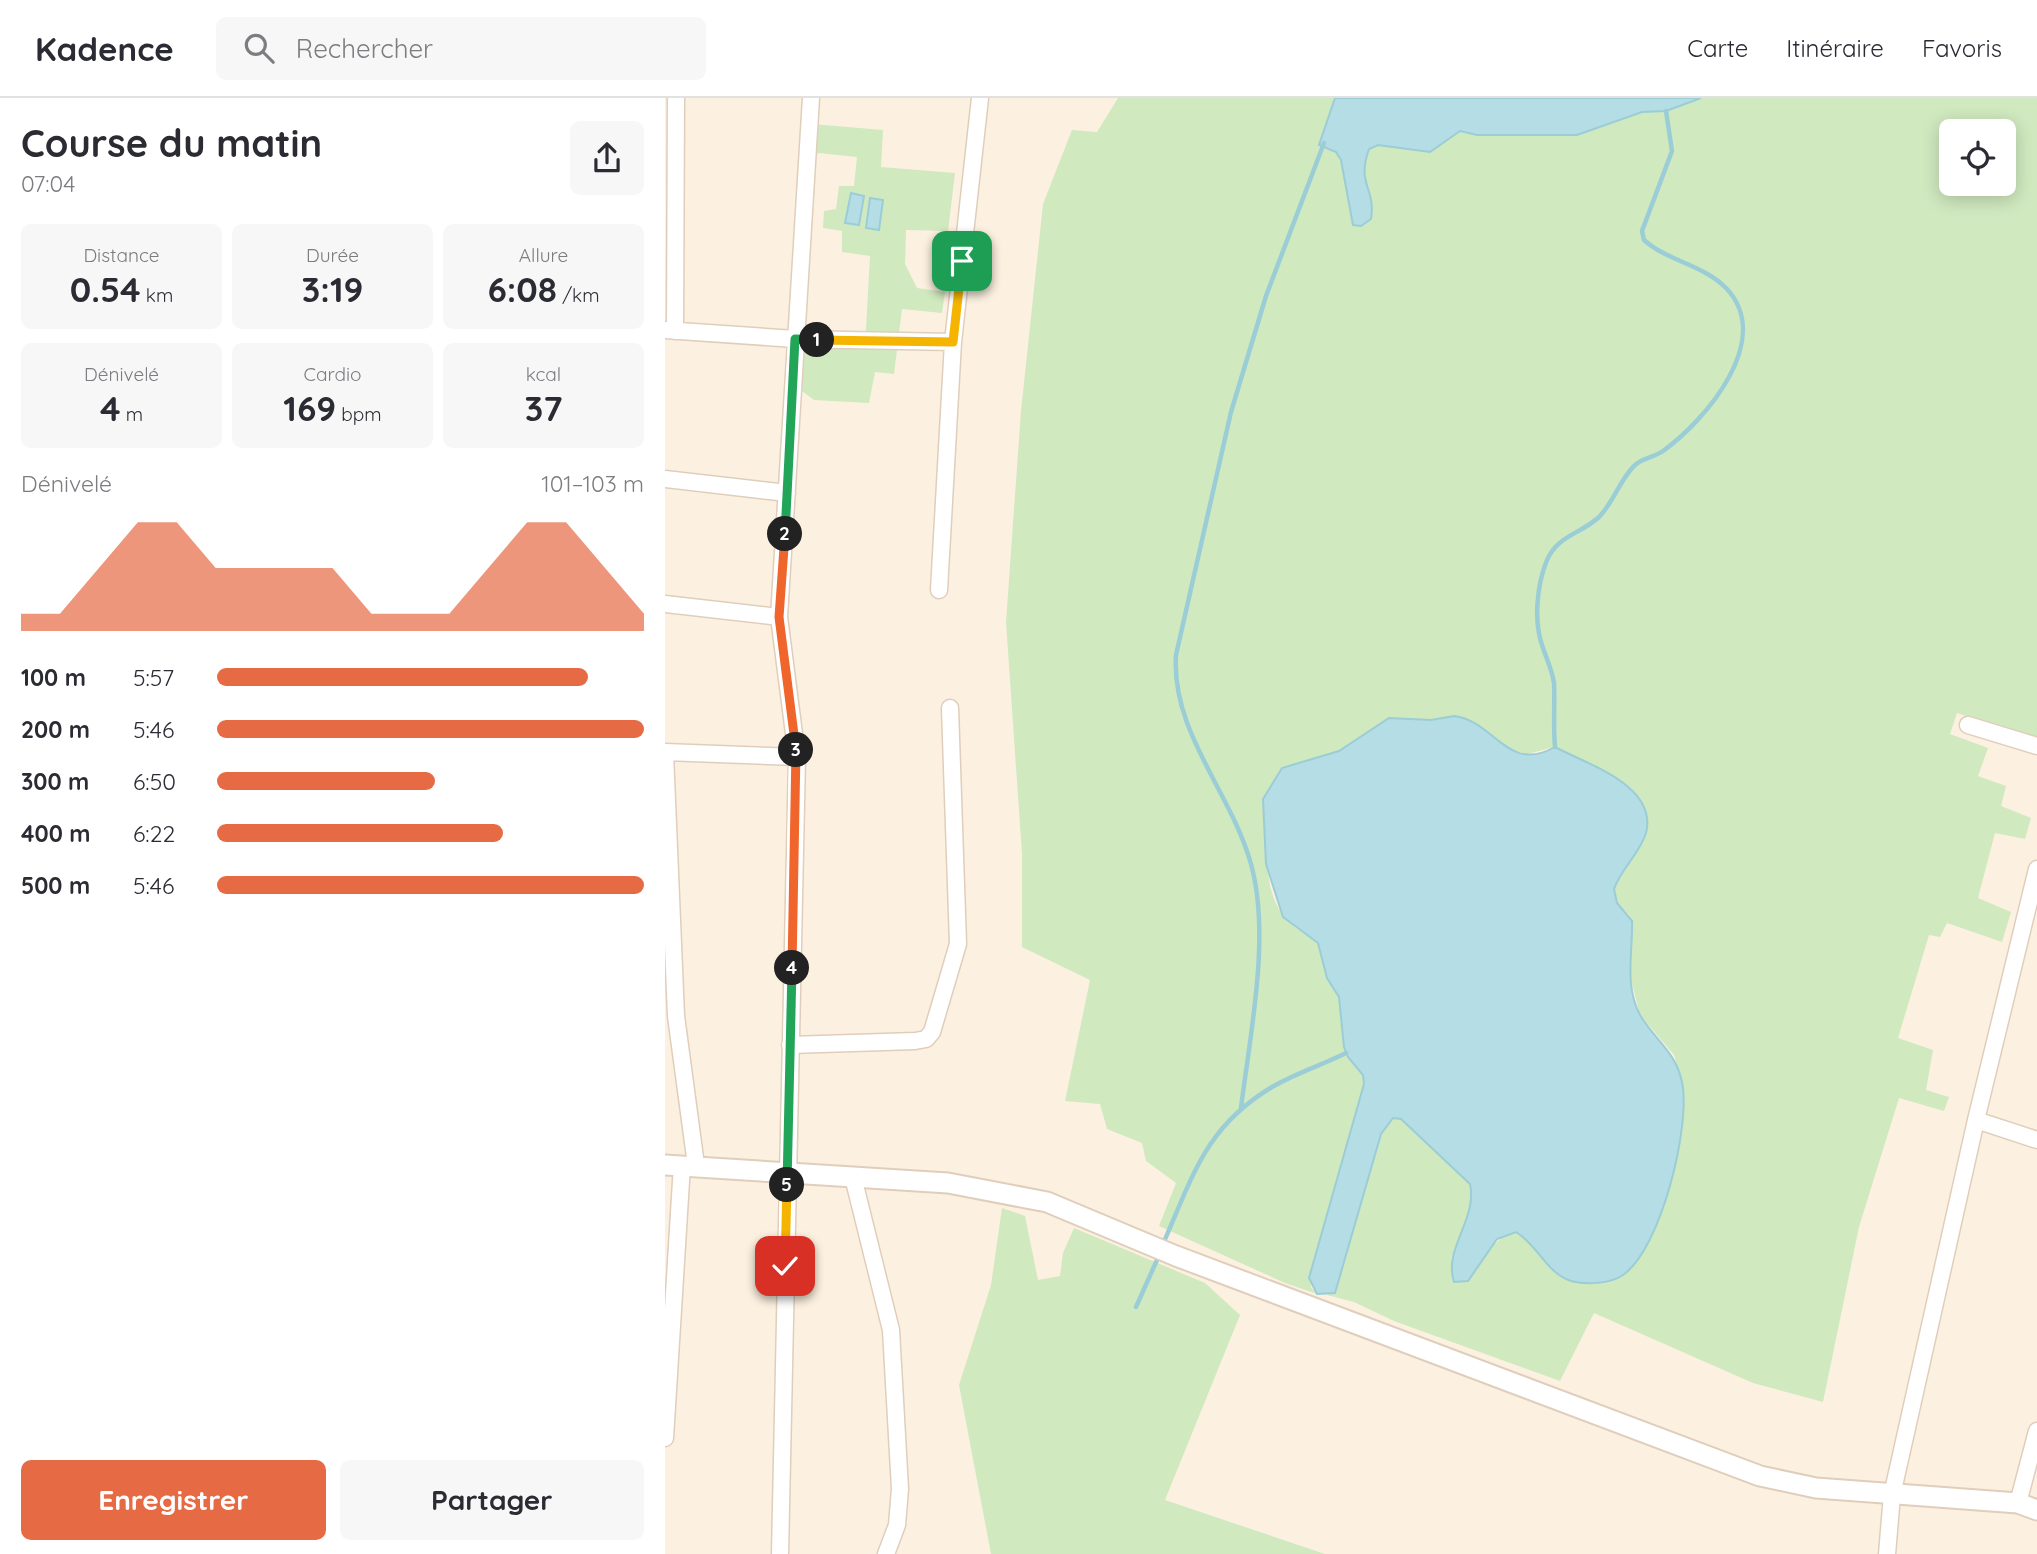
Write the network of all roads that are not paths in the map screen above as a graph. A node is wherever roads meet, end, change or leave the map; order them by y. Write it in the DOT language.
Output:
graph roads {
  1 [pos="676,98"];
  2 [pos="811,98"];
  3 [pos="980,98"];
  4 [pos="670,331"];
  5 [pos="795,339"];
  6 [pos="953,342"];
  7 [pos="665,479"];
  8 [pos="787,493"];
  9 [pos="939,590"];
  10 [pos="665,604"];
  11 [pos="779,617"];
  12 [pos="950,708"];
  13 [pos="1968,725"];
  14 [pos="2037,746"];
  15 [pos="665,752"];
  16 [pos="797,757"];
  17 [pos="2037,869"];
  18 [pos="667,874"];
  19 [pos="671,1016"];
  20 [pos="790,1045"];
  21 [pos="1976,1120"];
  22 [pos="2037,1140"];
  23 [pos="681,1165"];
  24 [pos="787,1171"];
  25 [pos="853,1177"];
  26 [pos="2037,1431"];
  27 [pos="665,1438"];
  28 [pos="1892,1495"];
  29 [pos="2018,1503"];
  30 [pos="2037,1510"];
  31 [pos="779,1554"];
  32 [pos="887,1554"];
  33 [pos="1887,1554"];
  1 -- 4 [label="street"];
  2 -- 5 [label="street"];
  3 -- 6 [label="street"];
  4 -- 5 [label="street"];
  5 -- 6 [label="street"];
  5 -- 8 [label="street"];
  6 -- 9 [label="street"];
  7 -- 8 [label="street"];
  8 -- 11 [label="street"];
  10 -- 11 [label="street"];
  11 -- 16 [label="street"];
  12 -- 20 [label="street"];
  13 -- 14 [label="street"];
  15 -- 16 [label="street"];
  15 -- 18 [label="street"];
  16 -- 20 [label="street"];
  17 -- 21 [label="street"];
  18 -- 19 [label="street"];
  19 -- 23 [label="street"];
  20 -- 24 [label="street"];
  21 -- 22 [label="street"];
  21 -- 28 [label="street"];
  23 -- 24 [label="street"];
  23 -- 27 [label="street"];
  24 -- 25 [label="street"];
  24 -- 31 [label="street"];
  25 -- 28 [label="street"];
  25 -- 32 [label="street"];
  26 -- 29 [label="street"];
  28 -- 29 [label="street"];
  28 -- 33 [label="street"];
  29 -- 30 [label="street"];
}
